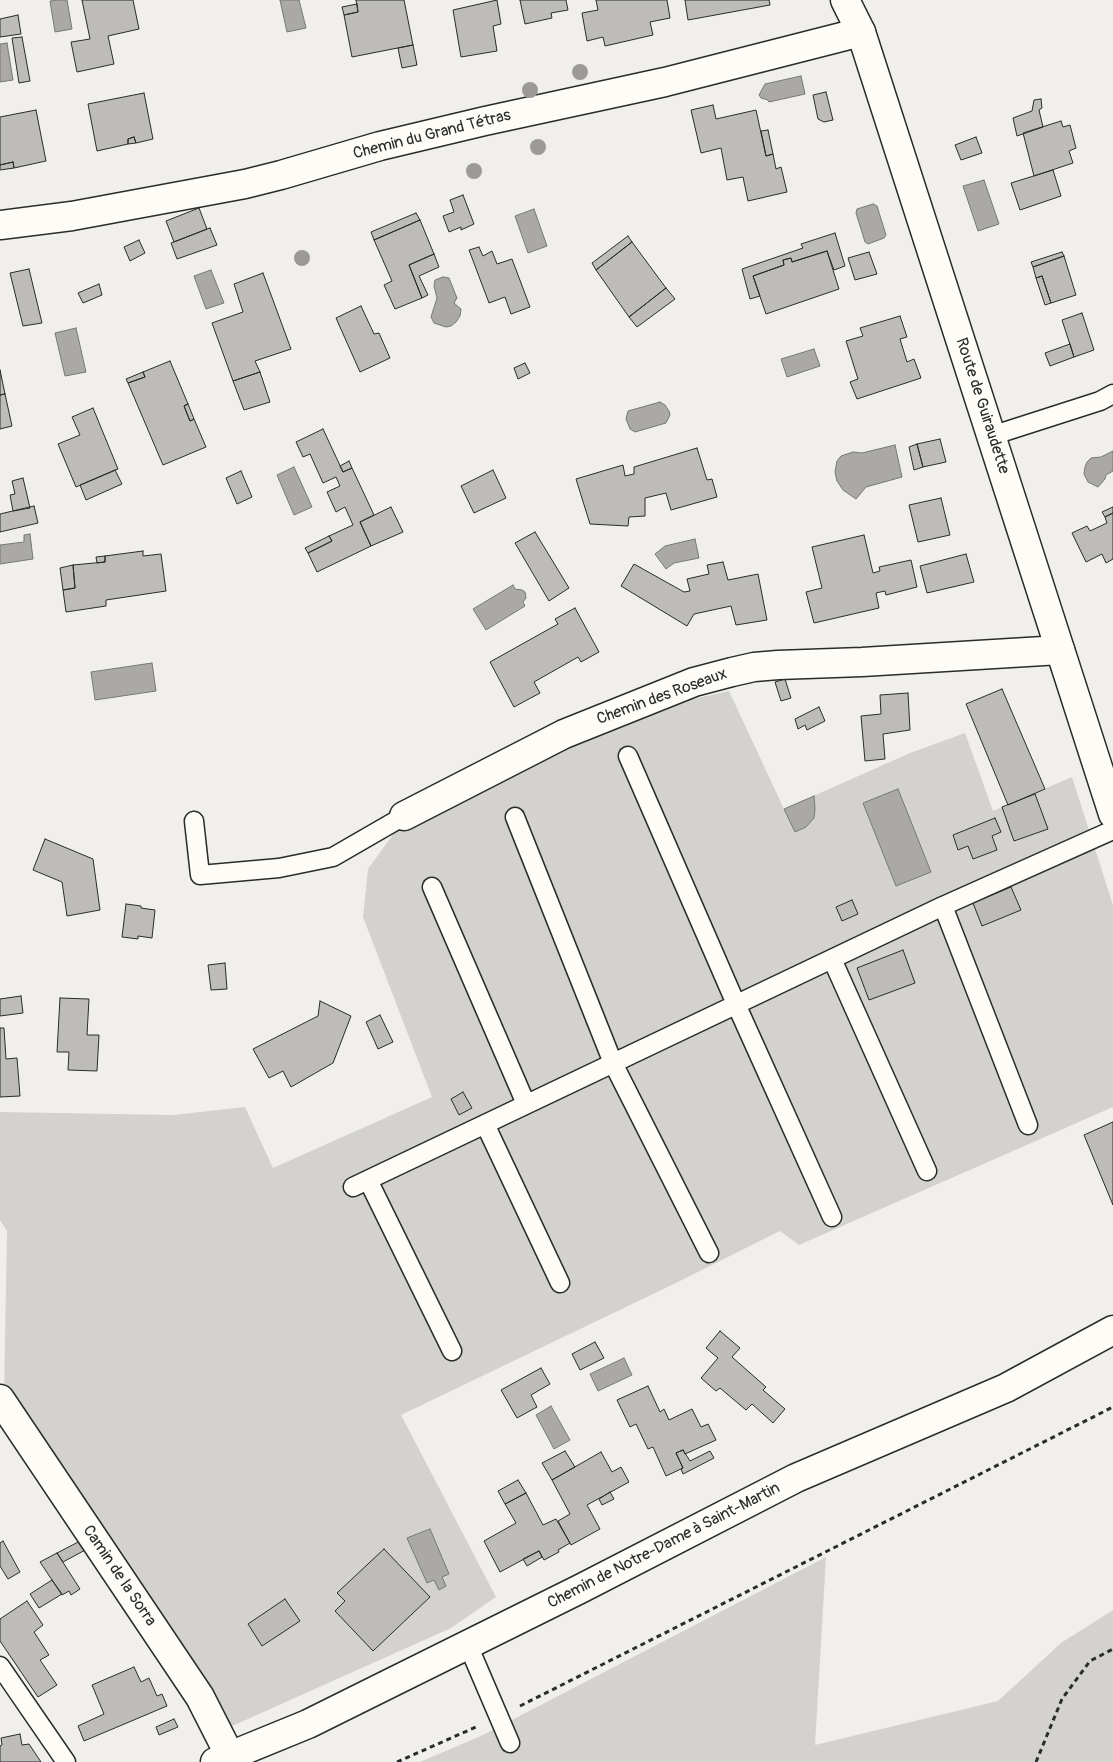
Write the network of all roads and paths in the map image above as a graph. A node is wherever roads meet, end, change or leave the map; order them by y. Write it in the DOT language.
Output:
graph roads {
  1 [pos="845,0"];
  2 [pos="861,32"];
  3 [pos="0,225"];
  4 [pos="1113,394"];
  5 [pos="991,436"];
  6 [pos="1060,650"];
  7 [pos="628,756"];
  8 [pos="1113,814"];
  9 [pos="404,816"];
  10 [pos="515,817"];
  11 [pos="194,821"];
  12 [pos="1113,830"];
  13 [pos="432,887"];
  14 [pos="943,906"];
  15 [pos="832,959"];
  16 [pos="736,1004"];
  17 [pos="613,1063"];
  18 [pos="526,1104"];
  19 [pos="485,1124"];
  20 [pos="1028,1125"];
  21 [pos="927,1170"];
  22 [pos="832,1217"];
  23 [pos="709,1254"];
  24 [pos="560,1283"];
  25 [pos="1113,1330"];
  26 [pos="452,1351"];
  27 [pos="0,1399"];
  28 [pos="1113,1407"];
  29 [pos="468,1645"];
  30 [pos="1113,1649"];
  31 [pos="0,1666"];
  32 [pos="498,1717"];
  33 [pos="510,1743"];
  34 [pos="222,1759"];
  35 [pos="66,1762"];
  36 [pos="396,1762"];
  37 [pos="1036,1762"];
  1 -- 2 [label="street, Route de Guiraudette"];
  2 -- 3 [label="street, Chemin du Grand Tétras"];
  2 -- 5 [label="street, Route de Guiraudette"];
  4 -- 5 [label="lane"];
  5 -- 6 [label="street, Route de Guiraudette"];
  6 -- 8 [label="street, Route de Guiraudette"];
  6 -- 9 [label="street, Chemin des Roseaux"];
  7 -- 16 [label="lane"];
  9 -- 11 [label="lane"];
  10 -- 17 [label="lane"];
  12 -- 14 [label="lane"];
  13 -- 18 [label="lane"];
  14 -- 15 [label="lane"];
  14 -- 20 [label="lane"];
  15 -- 16 [label="lane"];
  15 -- 21 [label="lane"];
  16 -- 17 [label="lane"];
  16 -- 22 [label="lane"];
  17 -- 18 [label="lane"];
  17 -- 23 [label="lane"];
  18 -- 19 [label="lane"];
  19 -- 24 [label="lane"];
  19 -- 26 [label="lane"];
  25 -- 29 [label="street, Chemin de Notre-Dame à Saint-Martin"];
  27 -- 34 [label="street, Camin de la Sorra"];
  28 -- 32 [label="path"];
  29 -- 32 [label="lane"];
  29 -- 34 [label="street, Chemin de Notre-Dame à Saint-Martin"];
  30 -- 37 [label="path"];
  31 -- 35 [label="lane"];
  32 -- 33 [label="lane"];
  32 -- 36 [label="path"];
}
